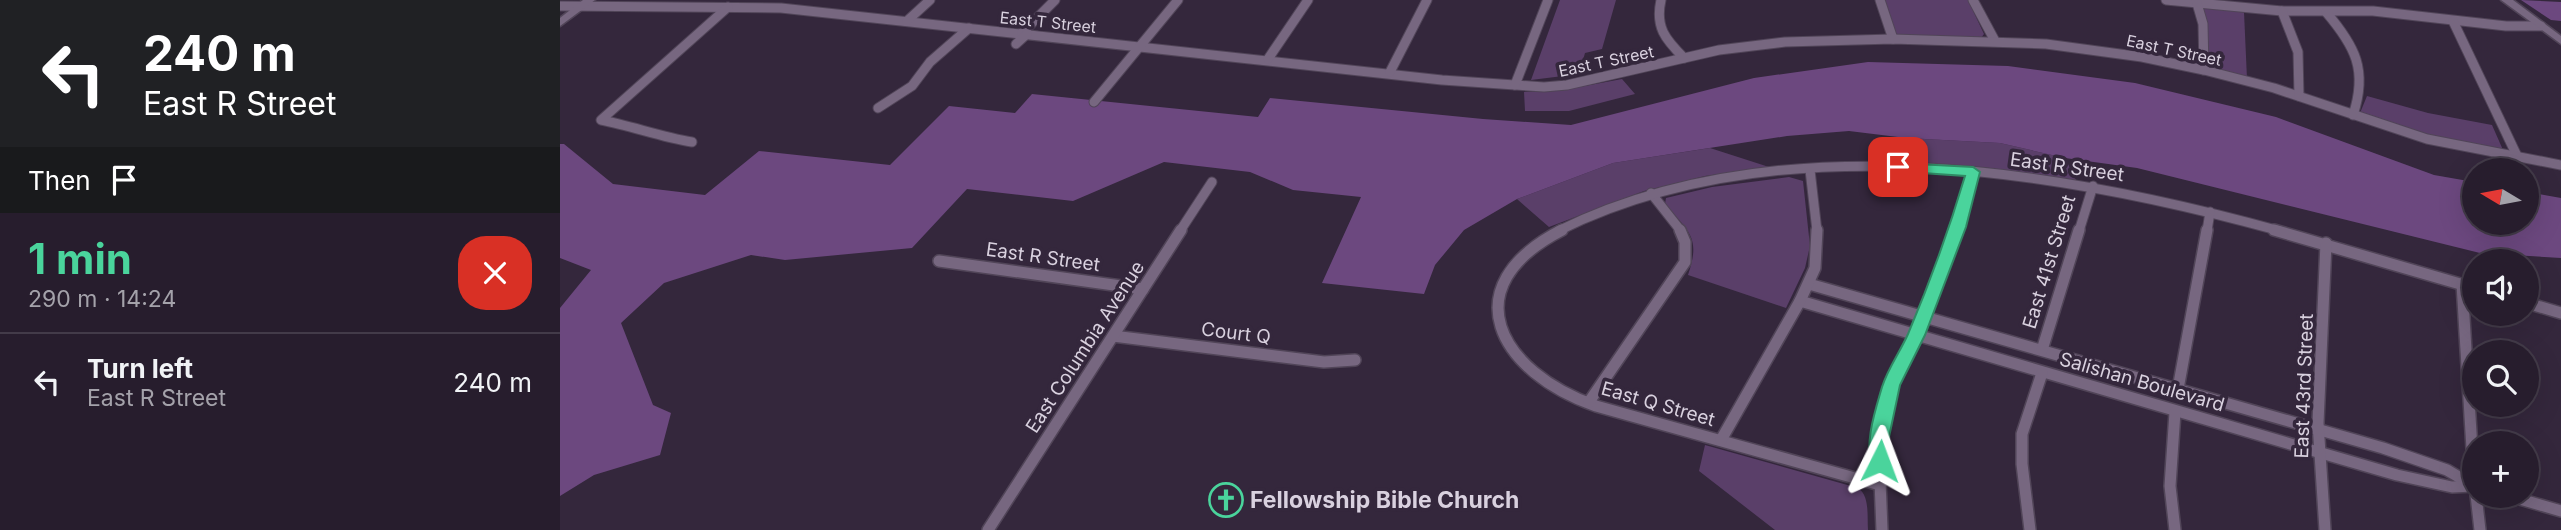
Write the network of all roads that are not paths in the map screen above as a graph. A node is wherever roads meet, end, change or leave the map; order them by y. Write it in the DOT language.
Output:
graph roads {
  1 [pos="735,0"];
  2 [pos="792,0"];
  3 [pos="930,0"];
  4 [pos="1055,0"];
  5 [pos="1178,0"];
  6 [pos="1308,0"];
  7 [pos="1427,0"];
  8 [pos="1548,0"];
  9 [pos="1661,0"];
  10 [pos="1880,0"];
  11 [pos="1973,0"];
  12 [pos="2166,0"];
  13 [pos="2505,0"];
  14 [pos="2197,1"];
  15 [pos="586,3"];
  16 [pos="560,6"];
  17 [pos="727,7"];
  18 [pos="781,8"];
  19 [pos="2281,11"];
  20 [pos="2326,12"];
  21 [pos="907,21"];
  22 [pos="2453,21"];
  23 [pos="560,23"];
  24 [pos="2541,26"];
  25 [pos="969,28"];
  26 [pos="1024,33"];
  27 [pos="1893,39"];
  28 [pos="1995,41"];
  29 [pos="2561,41"];
  30 [pos="1016,44"];
  31 [pos="1139,46"];
  32 [pos="1684,58"];
  33 [pos="1268,59"];
  34 [pos="2204,70"];
  35 [pos="1390,72"];
  36 [pos="1516,85"];
  37 [pos="2299,96"];
  38 [pos="1094,102"];
  39 [pos="878,108"];
  40 [pos="2353,115"];
  41 [pos="692,142"];
  42 [pos="2518,158"];
  43 [pos="2539,161"];
  44 [pos="2561,165"];
  45 [pos="1810,170"];
  46 [pos="1973,172"];
  47 [pos="1212,182"];
  48 [pos="2093,186"];
  49 [pos="1651,193"];
  50 [pos="2210,212"];
  51 [pos="2326,243"];
  52 [pos="939,261"];
  53 [pos="1504,279"];
  54 [pos="1809,284"];
  55 [pos="2462,284"];
  56 [pos="1143,289"];
  57 [pos="1800,301"];
  58 [pos="2539,307"];
  59 [pos="2561,313"];
  60 [pos="1923,316"];
  61 [pos="2465,326"];
  62 [pos="1916,335"];
  63 [pos="1113,336"];
  64 [pos="2042,350"];
  65 [pos="1355,360"];
  66 [pos="2042,373"];
  67 [pos="2178,389"];
  68 [pos="1590,402"];
  69 [pos="2175,412"];
  70 [pos="2319,430"];
  71 [pos="2471,431"];
  72 [pos="1721,440"];
  73 [pos="2319,453"];
  74 [pos="2462,479"];
  75 [pos="1880,485"];
  76 [pos="2462,486"];
  77 [pos="2539,505"];
  78 [pos="2477,508"];
  79 [pos="2561,511"];
  80 [pos="988,530"];
  81 [pos="1882,530"];
  82 [pos="2030,530"];
  83 [pos="2175,530"];
  84 [pos="2325,530"];
  85 [pos="2480,530"];
  1 -- 17 [label="street"];
  2 -- 18 [label="street"];
  3 -- 21 [label="street"];
  4 -- 26 [label="street"];
  5 -- 31 [label="street"];
  6 -- 33 [label="street"];
  7 -- 35 [label="street"];
  8 -- 36 [label="street"];
  9 -- 32 [label="street"];
  10 -- 27 [label="street"];
  11 -- 28 [label="street"];
  12 -- 14 [label="street"];
  13 -- 24 [label="street"];
  14 -- 19 [label="street"];
  14 -- 34 [label="street"];
  15 -- 16 [label="street, East T Street"];
  15 -- 17 [label="street, East T Street"];
  15 -- 23 [label="street"];
  17 -- 18 [label="street, East T Street"];
  17 -- 41 [label="street"];
  18 -- 21 [label="street, East T Street"];
  19 -- 20 [label="street"];
  19 -- 37 [label="street"];
  20 -- 22 [label="street"];
  20 -- 40 [label="street"];
  21 -- 25 [label="street, East T Street"];
  22 -- 24 [label="street"];
  22 -- 42 [label="street"];
  24 -- 29 [label="street"];
  25 -- 26 [label="street, East T Street"];
  25 -- 39 [label="street"];
  26 -- 30 [label="street"];
  26 -- 31 [label="street, East T Street"];
  27 -- 28 [label="street, East T Street"];
  27 -- 32 [label="street, East T Street"];
  28 -- 34 [label="street, East T Street"];
  31 -- 33 [label="street, East T Street"];
  31 -- 38 [label="street"];
  32 -- 36 [label="street, East T Street"];
  33 -- 35 [label="street, East T Street"];
  34 -- 37 [label="street, East T Street"];
  35 -- 36 [label="street, East T Street"];
  37 -- 40 [label="street, East T Street"];
  40 -- 42 [label="street, East T Street"];
  43 -- 44 [label="street, East T Street"];
  45 -- 46 [label="street, East R Street"];
  45 -- 49 [label="street, East R Street"];
  45 -- 54 [label="street"];
  46 -- 48 [label="street, East R Street"];
  46 -- 60 [label="street"];
  47 -- 56 [label="street, East Columbia Avenue"];
  48 -- 50 [label="street, East R Street"];
  48 -- 64 [label="street, East 41st Street"];
  49 -- 53 [label="street, East R Street"];
  49 -- 68 [label="street"];
  50 -- 51 [label="street, East R Street"];
  50 -- 67 [label="street"];
  51 -- 55 [label="street, East R Street"];
  51 -- 70 [label="street, East 43rd Street"];
  52 -- 56 [label="street, East R Street"];
  53 -- 68 [label="street, East Q Street"];
  54 -- 57 [label="street"];
  54 -- 60 [label="street, Salishan Boulevard"];
  56 -- 63 [label="street, East Columbia Avenue"];
  57 -- 62 [label="street, Salishan Boulevard"];
  57 -- 72 [label="street"];
  58 -- 59 [label="street"];
  60 -- 62 [label="street"];
  60 -- 64 [label="street, Salishan Boulevard"];
  61 -- 71 [label="street"];
  62 -- 66 [label="street, Salishan Boulevard"];
  62 -- 75 [label="street"];
  63 -- 65 [label="street, Court Q"];
  63 -- 80 [label="street, East Columbia Avenue"];
  64 -- 67 [label="street, Salishan Boulevard"];
  66 -- 69 [label="street, Salishan Boulevard"];
  66 -- 82 [label="street"];
  67 -- 70 [label="street, Salishan Boulevard"];
  68 -- 72 [label="street, East Q Street"];
  69 -- 73 [label="street, Salishan Boulevard"];
  69 -- 83 [label="street"];
  70 -- 73 [label="street, East 43rd Street"];
  70 -- 74 [label="street, Salishan Boulevard"];
  72 -- 75 [label="street, East Q Street"];
  73 -- 76 [label="street, Salishan Boulevard"];
  73 -- 84 [label="street, East 43rd Street"];
  75 -- 81 [label="street"];
  77 -- 79 [label="street"];
  78 -- 85 [label="street"];
}
